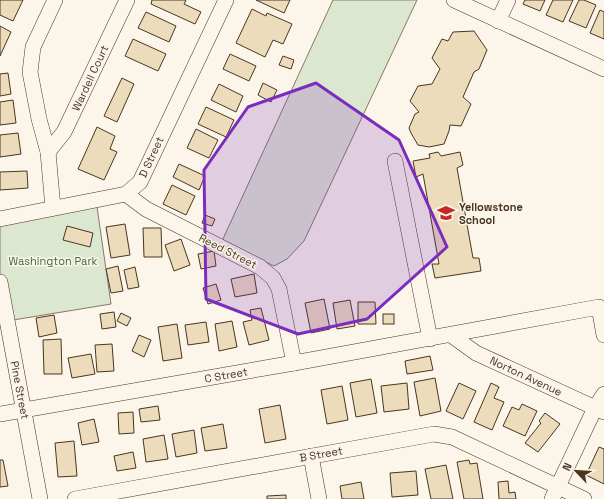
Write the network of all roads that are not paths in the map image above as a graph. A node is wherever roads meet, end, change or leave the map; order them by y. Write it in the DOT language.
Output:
graph roads {
  1 [pos="55,0"];
  2 [pos="127,0"];
  3 [pos="454,0"];
  4 [pos="508,0"];
  5 [pos="223,1"];
  6 [pos="498,21"];
  7 [pos="604,69"];
  8 [pos="48,152"];
  9 [pos="395,161"];
  10 [pos="126,194"];
  11 [pos="53,208"];
  12 [pos="0,219"];
  13 [pos="0,282"];
  14 [pos="451,335"];
  15 [pos="604,335"];
  16 [pos="430,339"];
  17 [pos="294,363"];
  18 [pos="604,394"];
  19 [pos="24,410"];
  20 [pos="600,410"];
  21 [pos="0,414"];
  22 [pos="311,456"];
  23 [pos="554,493"];
  24 [pos="40,499"];
  25 [pos="75,499"];
  26 [pos="319,499"];
  27 [pos="584,499"];
  1 -- 8 [label="street"];
  2 -- 8 [label="street, Wardell Court"];
  3 -- 6 [label="street"];
  4 -- 6 [label="street"];
  5 -- 10 [label="street, D Street"];
  6 -- 7 [label="street"];
  8 -- 11 [label="street"];
  9 -- 16 [label="street"];
  10 -- 11 [label="street"];
  10 -- 17 [label="street, Reed Street"];
  11 -- 12 [label="street"];
  13 -- 19 [label="street, Pine Street"];
  14 -- 15 [label="street, C Street"];
  14 -- 16 [label="street, C Street"];
  14 -- 20 [label="street, Norton Avenue"];
  16 -- 17 [label="street, C Street"];
  17 -- 19 [label="street, C Street"];
  18 -- 20 [label="street"];
  19 -- 21 [label="street, C Street"];
  19 -- 24 [label="street, Pine Street"];
  20 -- 23 [label="street"];
  22 -- 23 [label="street, B Street"];
  22 -- 25 [label="street, B Street"];
  22 -- 26 [label="street"];
  23 -- 27 [label="street, B Street"];
}
